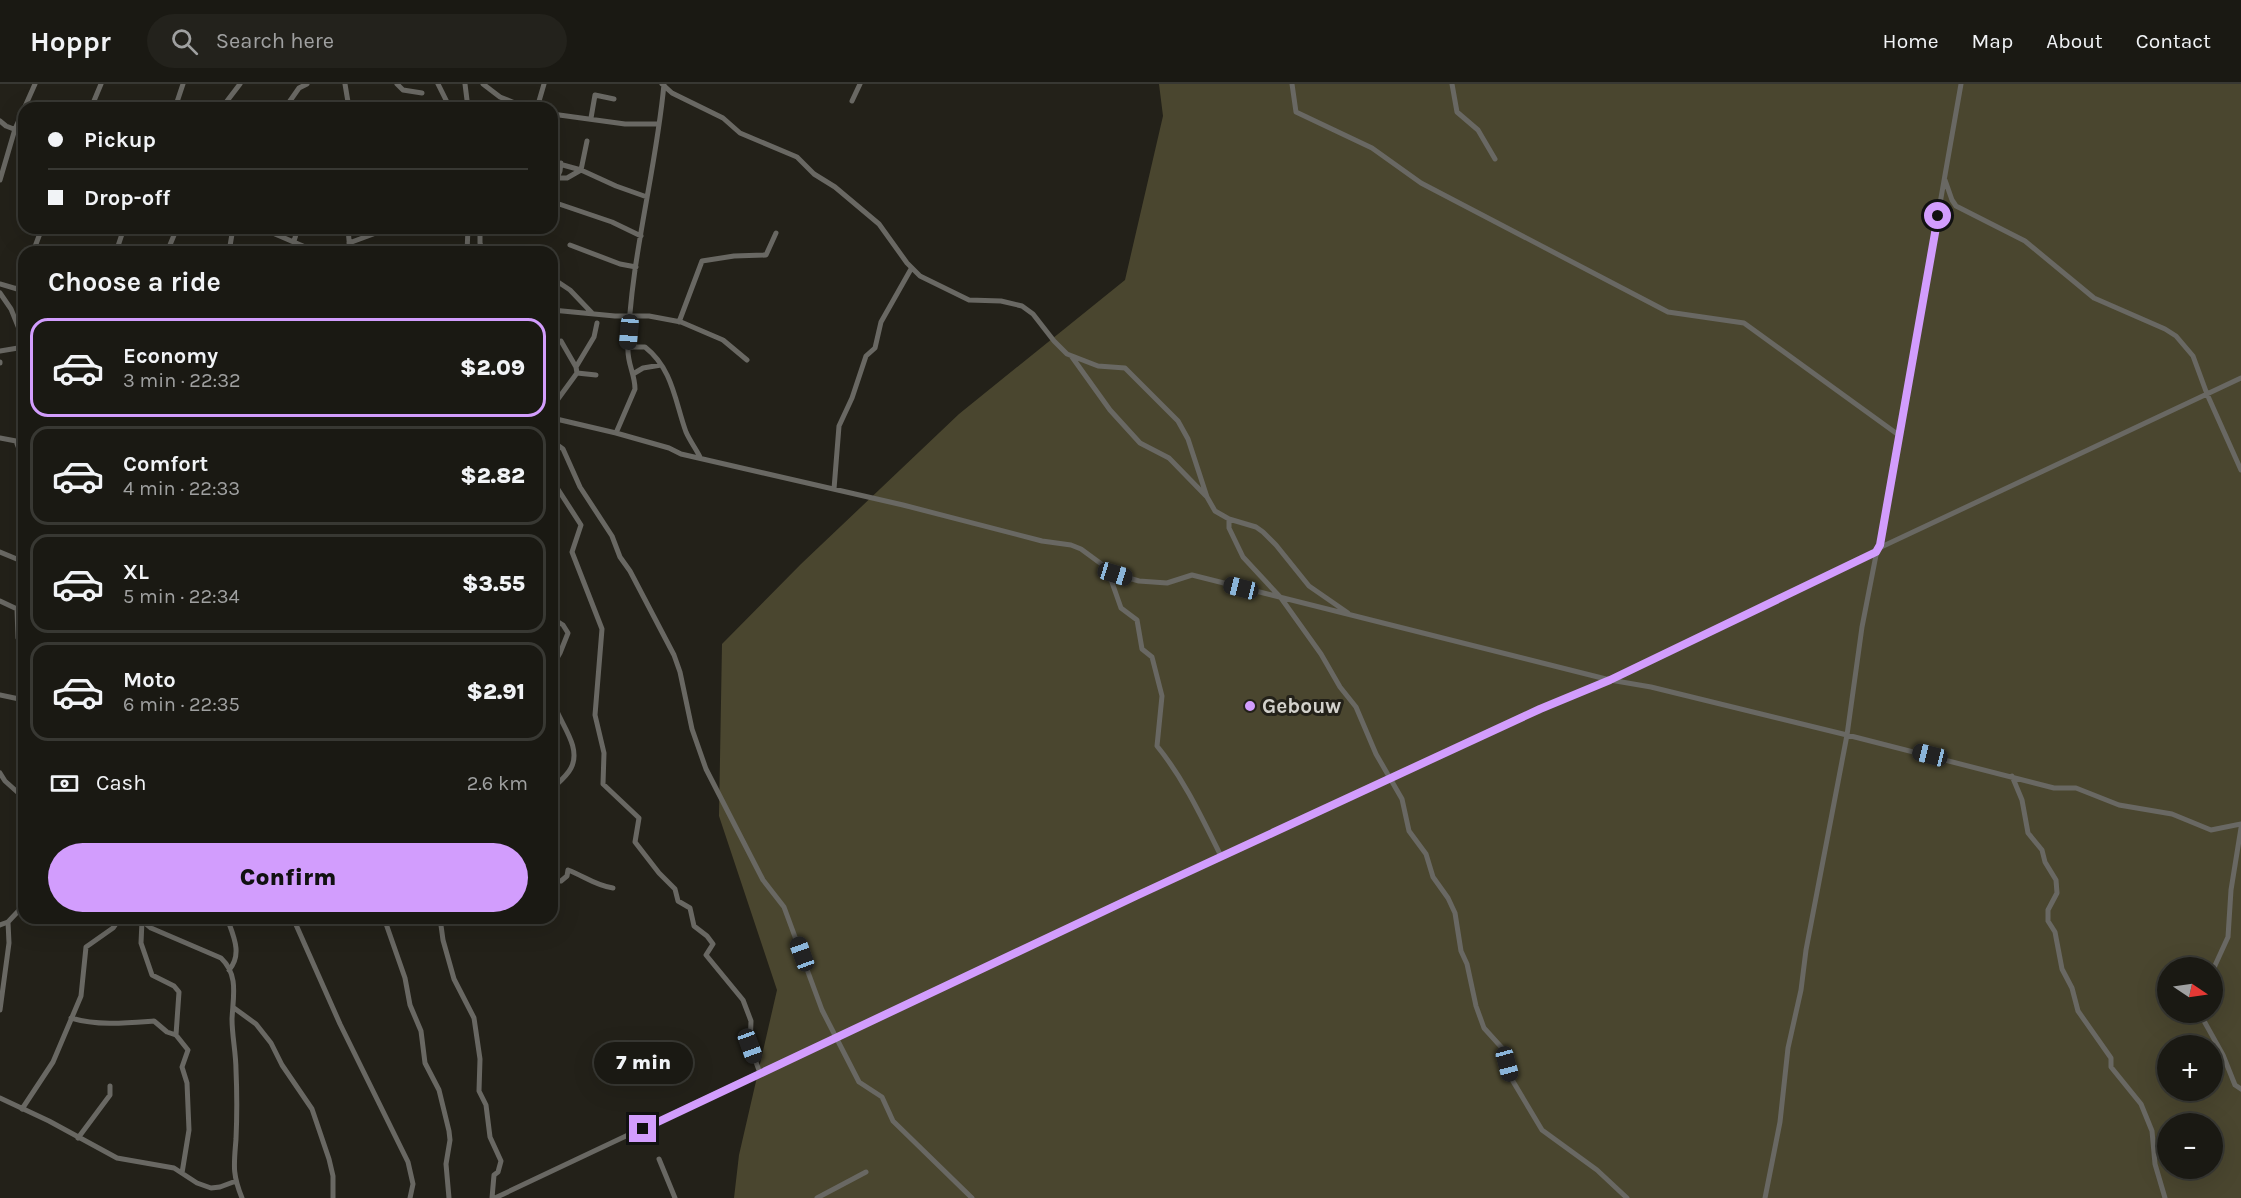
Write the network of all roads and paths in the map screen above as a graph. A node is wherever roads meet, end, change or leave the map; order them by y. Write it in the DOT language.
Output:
graph roads {
  1 [pos="35,84"];
  2 [pos="101,84"];
  3 [pos="183,84"];
  4 [pos="240,84"];
  5 [pos="307,84"];
  6 [pos="345,84"];
  7 [pos="397,84"];
  8 [pos="438,84"];
  9 [pos="465,84"];
  10 [pos="483,84"];
  11 [pos="544,84"];
  12 [pos="663,84"];
  13 [pos="860,84"];
  14 [pos="1292,84"];
  15 [pos="1452,84"];
  16 [pos="1961,84"];
  17 [pos="422,93"];
  18 [pos="614,99"];
  19 [pos="852,101"];
  20 [pos="27,102"];
  21 [pos="94,102"];
  22 [pos="177,102"];
  23 [pos="227,102"];
  24 [pos="289,102"];
  25 [pos="348,102"];
  26 [pos="447,102"];
  27 [pos="467,102"];
  28 [pos="512,102"];
  29 [pos="539,102"];
  30 [pos="558,115"];
  31 [pos="591,118"];
  32 [pos="0,121"];
  33 [pos="18,122"];
  34 [pos="659,124"];
  35 [pos="15,129"];
  36 [pos="18,130"];
  37 [pos="587,141"];
  38 [pos="1495,159"];
  39 [pos="558,163"];
  40 [pos="561,163"];
  41 [pos="581,170"];
  42 [pos="558,174"];
  43 [pos="558,178"];
  44 [pos="1944,179"];
  45 [pos="0,180"];
  46 [pos="647,198"];
  47 [pos="559,204"];
  48 [pos="776,233"];
  49 [pos="276,234"];
  50 [pos="296,234"];
  51 [pos="348,234"];
  52 [pos="373,234"];
  53 [pos="641,236"];
  54 [pos="294,241"];
  55 [pos="348,243"];
  56 [pos="570,245"];
  57 [pos="302,246"];
  58 [pos="349,246"];
  59 [pos="636,267"];
  60 [pos="911,269"];
  61 [pos="558,282"];
  62 [pos="0,285"];
  63 [pos="18,289"];
  64 [pos="0,293"];
  65 [pos="558,310"];
  66 [pos="592,313"];
  67 [pos="630,316"];
  68 [pos="679,322"];
  69 [pos="597,323"];
  70 [pos="18,326"];
  71 [pos="561,341"];
  72 [pos="628,347"];
  73 [pos="18,348"];
  74 [pos="0,351"];
  75 [pos="1071,356"];
  76 [pos="747,360"];
  77 [pos="661,364"];
  78 [pos="576,370"];
  79 [pos="633,374"];
  80 [pos="596,375"];
  81 [pos="2241,378"];
  82 [pos="2207,394"];
  83 [pos="558,399"];
  84 [pos="558,419"];
  85 [pos="616,433"];
  86 [pos="1900,436"];
  87 [pos="0,438"];
  88 [pos="558,445"];
  89 [pos="18,446"];
  90 [pos="700,457"];
  91 [pos="2241,471"];
  92 [pos="558,489"];
  93 [pos="834,489"];
  94 [pos="1207,497"];
  95 [pos="1229,519"];
  96 [pos="1878,549"];
  97 [pos="0,552"];
  98 [pos="18,560"];
  99 [pos="1108,570"];
  100 [pos="1281,598"];
  101 [pos="0,601"];
  102 [pos="17,609"];
  103 [pos="1350,615"];
  104 [pos="558,623"];
  105 [pos="18,638"];
  106 [pos="558,657"];
  107 [pos="1610,680"];
  108 [pos="0,695"];
  109 [pos="18,698"];
  110 [pos="558,713"];
  111 [pos="1847,735"];
  112 [pos="0,773"];
  113 [pos="2012,776"];
  114 [pos="1390,778"];
  115 [pos="558,783"];
  116 [pos="18,793"];
  117 [pos="2241,826"];
  118 [pos="1221,856"];
  119 [pos="558,881"];
  120 [pos="613,888"];
  121 [pos="18,911"];
  122 [pos="8,922"];
  123 [pos="115,924"];
  124 [pos="142,924"];
  125 [pos="146,924"];
  126 [pos="229,924"];
  127 [pos="296,924"];
  128 [pos="386,924"];
  129 [pos="441,924"];
  130 [pos="0,925"];
  131 [pos="2219,957"];
  132 [pos="229,970"];
  133 [pos="234,1008"];
  134 [pos="0,1010"];
  135 [pos="71,1018"];
  136 [pos="2205,1023"];
  137 [pos="176,1035"];
  138 [pos="837,1036"];
  139 [pos="760,1072"];
  140 [pos="110,1086"];
  141 [pos="2241,1089"];
  142 [pos="0,1098"];
  143 [pos="22,1109"];
  144 [pos="78,1138"];
  145 [pos="659,1159"];
  146 [pos="866,1172"];
  147 [pos="182,1173"];
  148 [pos="236,1181"];
  149 [pos="242,1198"];
  150 [pos="333,1198"];
  151 [pos="411,1198"];
  152 [pos="449,1198"];
  153 [pos="493,1198"];
  154 [pos="675,1198"];
  155 [pos="817,1198"];
  156 [pos="972,1198"];
  157 [pos="1627,1198"];
  158 [pos="1765,1198"];
  159 [pos="2165,1198"];
  1 -- 20 [label="street"];
  2 -- 21 [label="street"];
  3 -- 22 [label="street"];
  4 -- 23 [label="street"];
  5 -- 24 [label="street"];
  6 -- 25 [label="street"];
  7 -- 17 [label="street"];
  8 -- 26 [label="street"];
  9 -- 27 [label="street"];
  10 -- 28 [label="street"];
  11 -- 29 [label="street"];
  12 -- 34 [label="street"];
  12 -- 60 [label="street"];
  13 -- 19 [label="street"];
  14 -- 86 [label="street"];
  15 -- 38 [label="street"];
  16 -- 44 [label="street"];
  18 -- 31 [label="street"];
  30 -- 31 [label="street"];
  31 -- 34 [label="street"];
  32 -- 35 [label="street"];
  33 -- 35 [label="street"];
  34 -- 46 [label="street"];
  35 -- 36 [label="street"];
  35 -- 45 [label="street"];
  37 -- 41 [label="street"];
  39 -- 40 [label="street"];
  40 -- 41 [label="street"];
  40 -- 42 [label="street"];
  41 -- 43 [label="street"];
  41 -- 46 [label="street"];
  44 -- 82 [label="street"];
  44 -- 86 [label="street"];
  46 -- 53 [label="street"];
  47 -- 53 [label="street"];
  48 -- 68 [label="street"];
  49 -- 54 [label="street"];
  50 -- 54 [label="street"];
  51 -- 55 [label="street"];
  52 -- 55 [label="street"];
  53 -- 59 [label="street"];
  54 -- 57 [label="street"];
  55 -- 58 [label="street"];
  56 -- 59 [label="street"];
  59 -- 67 [label="street"];
  60 -- 75 [label="street"];
  60 -- 93 [label="street"];
  61 -- 66 [label="street"];
  62 -- 63 [label="street"];
  64 -- 70 [label="street"];
  65 -- 66 [label="street"];
  66 -- 67 [label="street"];
  67 -- 68 [label="street"];
  67 -- 72 [label="street"];
  68 -- 76 [label="street"];
  69 -- 78 [label="street"];
  71 -- 78 [label="street"];
  72 -- 77 [label="street"];
  72 -- 79 [label="street"];
  73 -- 74 [label="street"];
  75 -- 94 [label="street"];
  75 -- 94 [label="street"];
  77 -- 79 [label="street"];
  77 -- 90 [label="street"];
  78 -- 80 [label="street"];
  78 -- 83 [label="street"];
  79 -- 85 [label="street"];
  81 -- 82 [label="street"];
  82 -- 91 [label="street"];
  82 -- 96 [label="street"];
  84 -- 85 [label="street"];
  85 -- 90 [label="street"];
  86 -- 96 [label="street"];
  87 -- 89 [label="street"];
  88 -- 138 [label="street"];
  90 -- 93 [label="street"];
  92 -- 139 [label="street"];
  93 -- 99 [label="street"];
  94 -- 95 [label="street"];
  95 -- 100 [label="street"];
  95 -- 103 [label="street"];
  96 -- 107 [label="street"];
  96 -- 111 [label="street"];
  97 -- 98 [label="street"];
  99 -- 100 [label="street"];
  99 -- 118 [label="street"];
  100 -- 103 [label="street"];
  100 -- 114 [label="street"];
  101 -- 102 [label="street"];
  102 -- 105 [label="street"];
  103 -- 107 [label="street"];
  104 -- 106 [label="street"];
  107 -- 111 [label="street"];
  107 -- 114 [label="street"];
  108 -- 109 [label="street"];
  110 -- 115 [label="street"];
  111 -- 113 [label="street"];
  111 -- 158 [label="street"];
  112 -- 116 [label="street"];
  113 -- 117 [label="street"];
  113 -- 159 [label="street"];
  114 -- 118 [label="street"];
  114 -- 157 [label="street"];
  117 -- 131 [label="street"];
  118 -- 138 [label="street"];
  119 -- 120 [label="street"];
  121 -- 122 [label="street"];
  122 -- 130 [label="street"];
  122 -- 134 [label="street"];
  123 -- 135 [label="street"];
  124 -- 137 [label="street"];
  125 -- 132 [label="street"];
  126 -- 132 [label="street"];
  127 -- 151 [label="street"];
  128 -- 152 [label="street"];
  129 -- 153 [label="street"];
  132 -- 133 [label="street"];
  133 -- 148 [label="street"];
  133 -- 150 [label="street"];
  135 -- 137 [label="street"];
  135 -- 143 [label="street"];
  136 -- 141 [label="street"];
  137 -- 147 [label="street"];
  138 -- 139 [label="street"];
  138 -- 156 [label="street"];
  139 -- 153 [label="street"];
  140 -- 144 [label="street"];
  142 -- 143 [label="street"];
  143 -- 144 [label="street"];
  144 -- 147 [label="street"];
  145 -- 154 [label="street"];
  146 -- 155 [label="street"];
  147 -- 148 [label="street"];
  148 -- 149 [label="street"];
}
